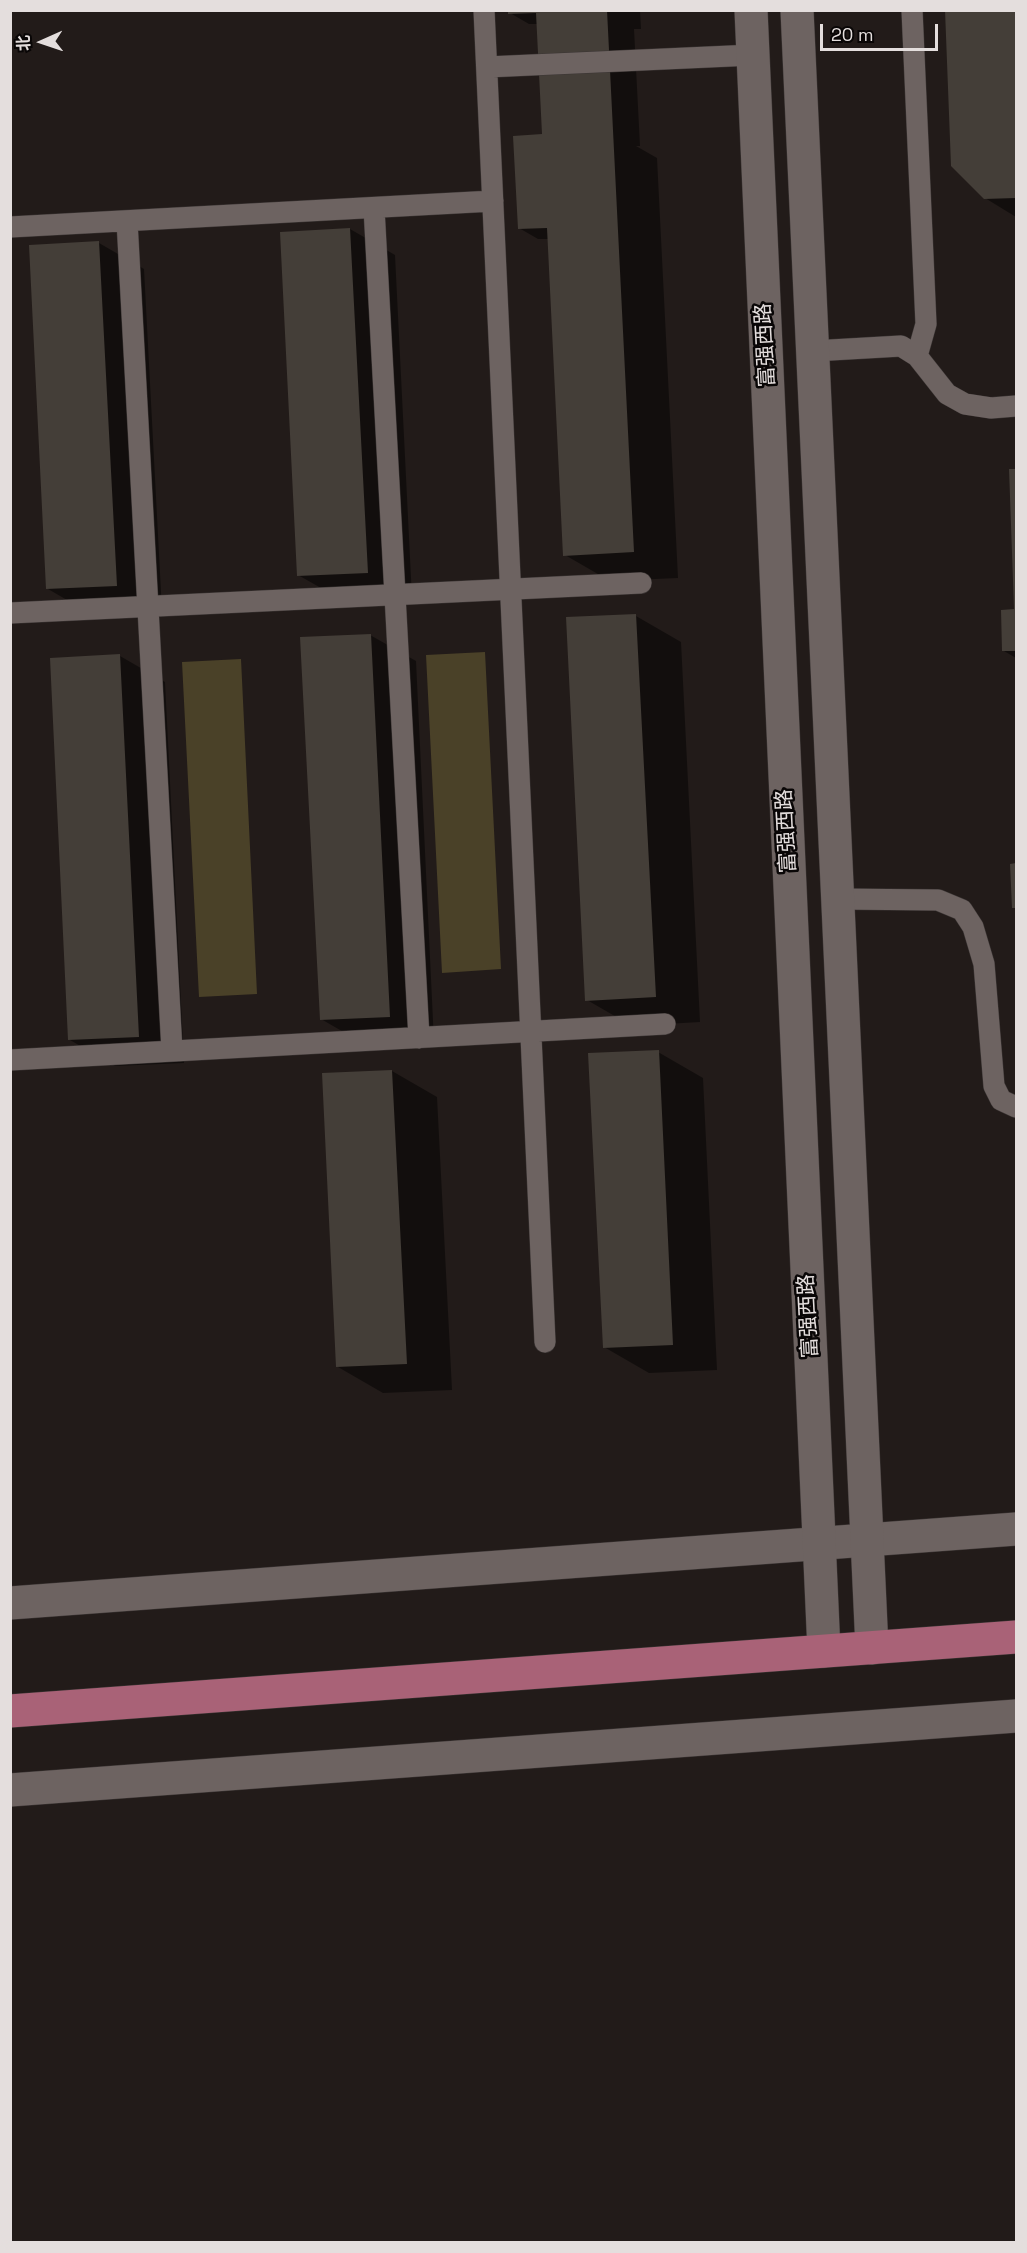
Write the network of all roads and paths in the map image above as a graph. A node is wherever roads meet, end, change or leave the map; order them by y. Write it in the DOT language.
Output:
graph roads {
  1 [pos="484,10"];
  2 [pos="751,10"];
  3 [pos="798,10"];
  4 [pos="912,10"];
  5 [pos="753,55"];
  6 [pos="487,67"];
  7 [pos="493,201"];
  8 [pos="374,207"];
  9 [pos="127,221"];
  10 [pos="10,227"];
  11 [pos="813,351"];
  12 [pos="917,356"];
  13 [pos="1017,406"];
  14 [pos="641,584"];
  15 [pos="511,589"];
  16 [pos="395,595"];
  17 [pos="148,606"];
  18 [pos="10,613"];
  19 [pos="838,899"];
  20 [pos="665,1024"];
  21 [pos="531,1032"];
  22 [pos="419,1038"];
  23 [pos="172,1051"];
  24 [pos="10,1060"];
  25 [pos="1017,1107"];
  26 [pos="545,1342"];
  27 [pos="1017,1529"];
  28 [pos="867,1540"];
  29 [pos="820,1543"];
  30 [pos="10,1603"];
  31 [pos="1017,1617"];
  32 [pos="1017,1637"];
  33 [pos="872,1638"];
  34 [pos="823,1641"];
  35 [pos="10,1690"];
  36 [pos="10,1711"];
  37 [pos="1017,1716"];
  38 [pos="10,1790"];
  1 -- 6 [label="lane"];
  2 -- 5 [label="main road, 富强西路"];
  3 -- 11 [label="main road"];
  4 -- 12 [label="lane"];
  5 -- 6 [label="lane"];
  5 -- 29 [label="main road, 富强西路"];
  6 -- 7 [label="lane"];
  7 -- 8 [label="lane"];
  7 -- 15 [label="lane"];
  8 -- 9 [label="lane"];
  8 -- 16 [label="lane"];
  9 -- 10 [label="lane"];
  9 -- 17 [label="lane"];
  11 -- 12 [label="lane"];
  11 -- 19 [label="main road"];
  12 -- 13 [label="lane"];
  14 -- 15 [label="lane"];
  15 -- 16 [label="lane"];
  15 -- 21 [label="lane"];
  16 -- 17 [label="lane"];
  16 -- 22 [label="lane"];
  17 -- 18 [label="lane"];
  17 -- 23 [label="lane"];
  19 -- 25 [label="lane"];
  19 -- 28 [label="main road"];
  20 -- 21 [label="lane"];
  21 -- 22 [label="lane"];
  21 -- 26 [label="lane"];
  22 -- 23 [label="lane"];
  23 -- 24 [label="lane"];
  27 -- 28 [label="main road"];
  28 -- 29 [label="main road"];
  28 -- 33 [label="main road"];
  29 -- 30 [label="main road"];
  29 -- 34 [label="main road, 富强西路"];
  31 -- 33 [label="main road"];
  32 -- 33 [label="main road"];
  33 -- 34 [label="main road"];
  34 -- 35 [label="main road"];
  34 -- 36 [label="main road"];
  37 -- 38 [label="main road"];
}
